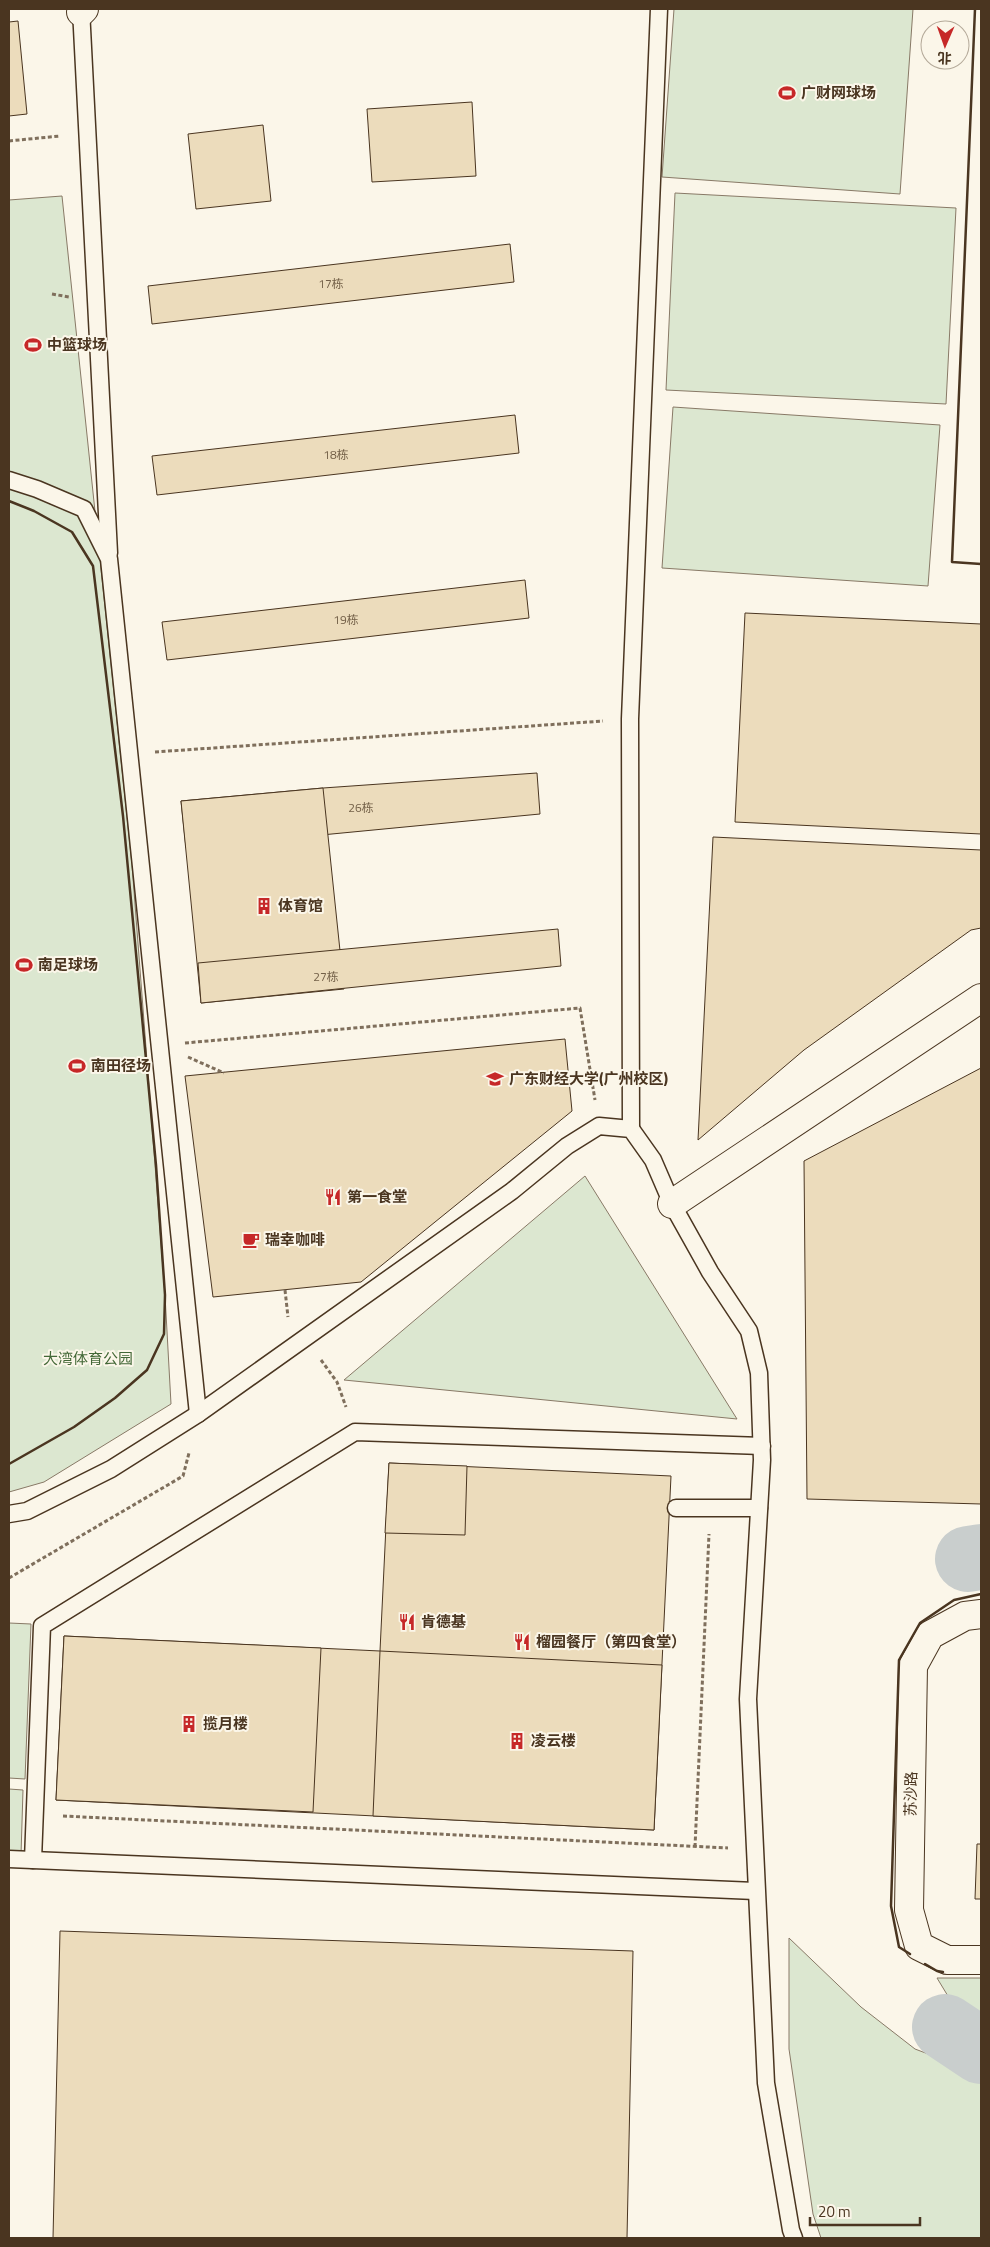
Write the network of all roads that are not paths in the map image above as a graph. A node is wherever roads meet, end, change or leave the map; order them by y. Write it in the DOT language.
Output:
graph roads {
  1 [pos="659,9"];
  2 [pos="82,10"];
  3 [pos="9,480"];
  4 [pos="109,559"];
  5 [pos="981,998"];
  6 [pos="631,1129"];
  7 [pos="672,1204"];
  8 [pos="198,1414"];
  9 [pos="762,1446"];
  10 [pos="676,1508"];
  11 [pos="759,1508"];
  12 [pos="9,1514"];
  13 [pos="981,1614"];
  14 [pos="9,1859"];
  15 [pos="33,1860"];
  16 [pos="755,1891"];
  17 [pos="981,1960"];
  18 [pos="794,2238"];
  1 -- 6 [label="lane"];
  2 -- 4 [label="lane"];
  3 -- 4 [label="lane"];
  4 -- 8 [label="lane"];
  5 -- 7 [label="street"];
  6 -- 7 [label="lane"];
  6 -- 8 [label="lane"];
  7 -- 9 [label="lane"];
  8 -- 12 [label="lane"];
  9 -- 11 [label="lane"];
  9 -- 15 [label="lane"];
  10 -- 11 [label="lane"];
  11 -- 16 [label="lane"];
  13 -- 17 [label="street, 苏沙路"];
  14 -- 15 [label="lane"];
  15 -- 16 [label="lane"];
  16 -- 18 [label="lane"];
}
